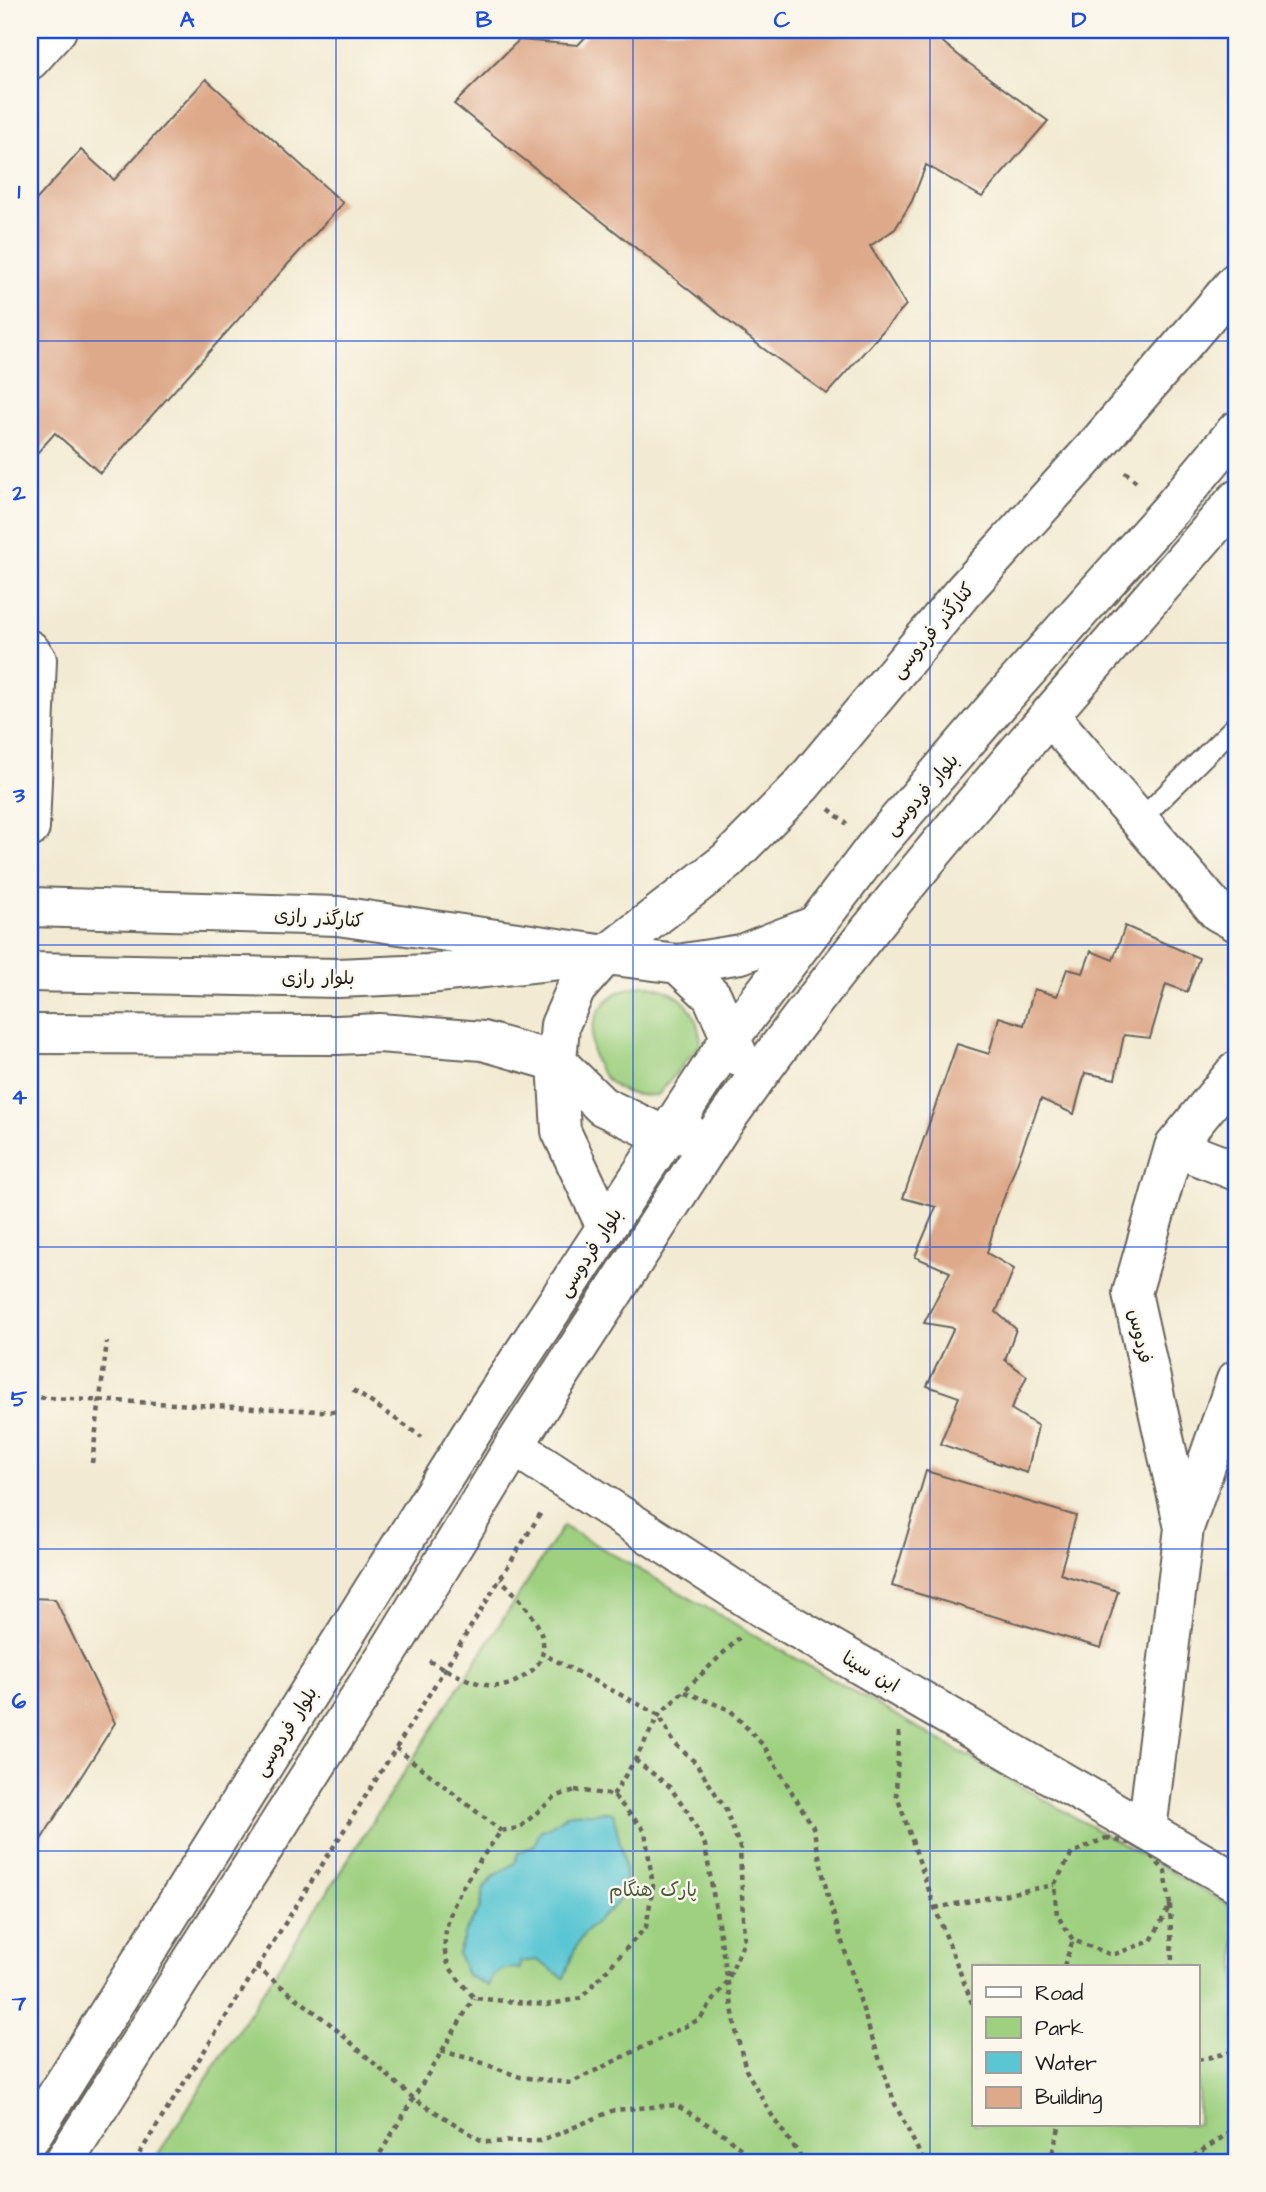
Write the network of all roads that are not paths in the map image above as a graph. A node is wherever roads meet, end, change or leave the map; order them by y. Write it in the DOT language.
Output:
graph roads {
  1 [pos="57,30"];
  2 [pos="30,60"];
  3 [pos="1236,282"];
  4 [pos="1236,430"];
  5 [pos="1236,500"];
  6 [pos="30,650"];
  7 [pos="1050,716"];
  8 [pos="1236,725"];
  9 [pos="1140,820"];
  10 [pos="30,828"];
  11 [pos="30,907"];
  12 [pos="1236,922"];
  13 [pos="816,925"];
  14 [pos="606,955"];
  15 [pos="678,964"];
  16 [pos="30,972"];
  17 [pos="428,974"];
  18 [pos="379,1033"];
  19 [pos="30,1034"];
  20 [pos="731,1037"];
  21 [pos="557,1062"];
  22 [pos="1236,1071"];
  23 [pos="750,1085"];
  24 [pos="720,1128"];
  25 [pos="664,1136"];
  26 [pos="1174,1147"];
  27 [pos="1236,1171"];
  28 [pos="606,1227"];
  29 [pos="1236,1380"];
  30 [pos="479,1422"];
  31 [pos="514,1447"];
  32 [pos="1184,1528"];
  33 [pos="1147,1830"];
  34 [pos="1236,1882"];
  35 [pos="30,2138"];
  36 [pos="64,2162"];
  1 -- 2 [label="main road"];
  3 -- 14 [label="main road, کنارگذر فردوسی"];
  4 -- 13 [label="main road, بلوار فردوسی"];
  5 -- 7 [label="main road"];
  6 -- 10 [label="main road"];
  7 -- 9 [label="main road"];
  7 -- 23 [label="main road"];
  8 -- 9 [label="lane"];
  9 -- 12 [label="main road"];
  11 -- 14 [label="main road, کنارگذر رازی"];
  13 -- 15 [label="main road"];
  13 -- 20 [label="main road, بلوار فردوسی"];
  14 -- 15 [label="main road"];
  14 -- 17 [label="main road, بلوار رازی"];
  14 -- 21 [label="main road"];
  15 -- 20 [label="main road"];
  16 -- 17 [label="main road, بلوار رازی"];
  17 -- 18 [label="main road"];
  18 -- 19 [label="main road"];
  18 -- 21 [label="main road"];
  20 -- 23 [label="main road"];
  20 -- 25 [label="main road, بلوار فردوسی"];
  21 -- 25 [label="main road"];
  21 -- 28 [label="main road"];
  22 -- 26 [label="main road, فردوس"];
  23 -- 24 [label="main road"];
  24 -- 25 [label="main road"];
  24 -- 31 [label="main road"];
  25 -- 28 [label="main road, بلوار فردوسی"];
  26 -- 27 [label="main road"];
  26 -- 32 [label="main road, فردوس"];
  28 -- 30 [label="main road, بلوار فردوسی"];
  29 -- 32 [label="main road, فردوس"];
  30 -- 31 [label="main road, ابن سینا"];
  30 -- 35 [label="main road, بلوار فردوسی"];
  31 -- 33 [label="main road, ابن سینا"];
  31 -- 36 [label="main road"];
  32 -- 33 [label="main road, فردوس"];
  33 -- 34 [label="main road, ابن سینا"];
}
